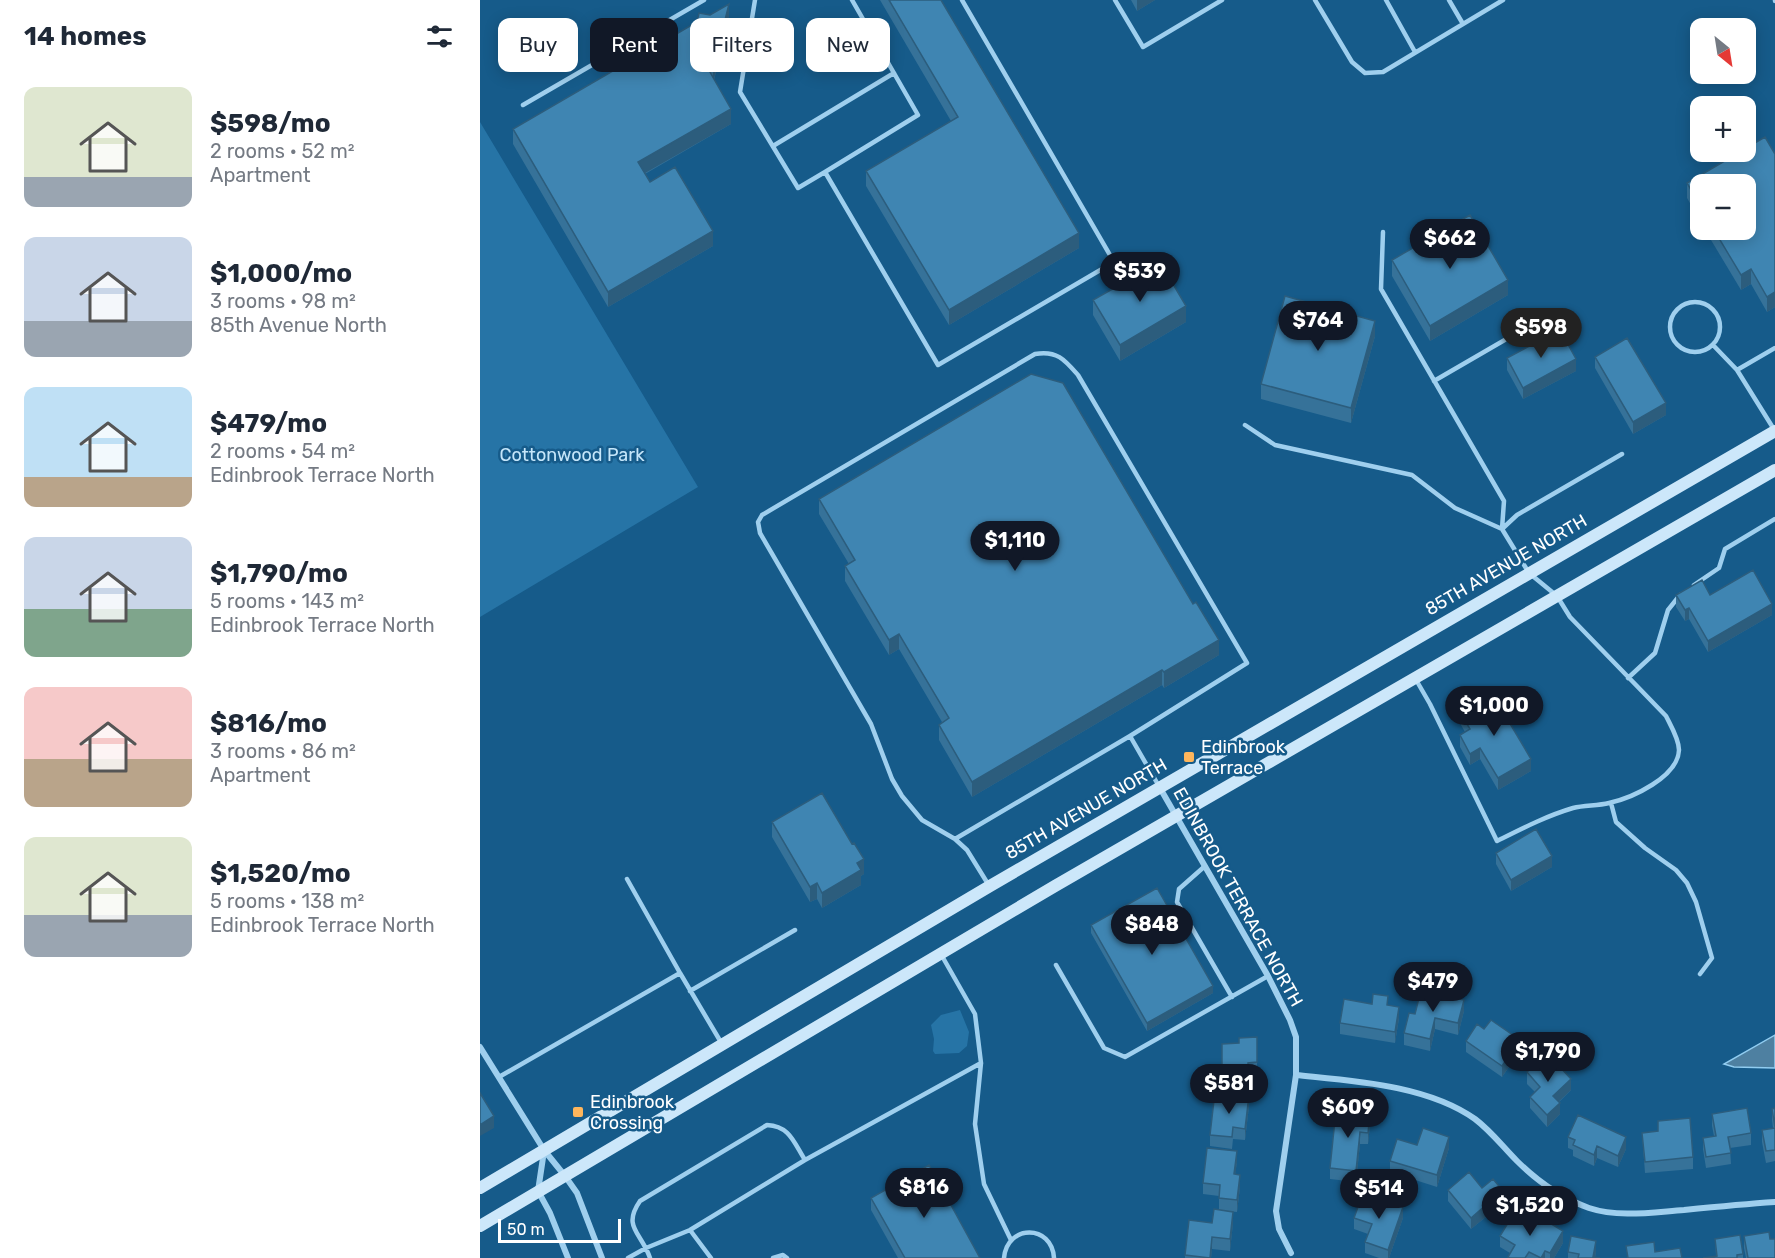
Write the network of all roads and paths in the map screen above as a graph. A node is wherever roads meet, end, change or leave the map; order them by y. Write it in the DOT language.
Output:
graph roads {
  1 [pos="704,0"];
  2 [pos="755,0"];
  3 [pos="852,0"];
  4 [pos="962,0"];
  5 [pos="1115,0"];
  6 [pos="1222,0"];
  7 [pos="1315,0"];
  8 [pos="1386,0"];
  9 [pos="1449,0"];
  10 [pos="1503,0"];
  11 [pos="1462,24"];
  12 [pos="1415,52"];
  13 [pos="894,73"];
  14 [pos="523,105"];
  15 [pos="773,146"];
  16 [pos="825,172"];
  17 [pos="1383,232"];
  18 [pos="1541,319"];
  19 [pos="1713,345"];
  20 [pos="1775,348"];
  21 [pos="1737,369"];
  22 [pos="1434,381"];
  23 [pos="1245,425"];
  24 [pos="1775,431"];
  25 [pos="1622,454"];
  26 [pos="1775,470"];
  27 [pos="1775,519"];
  28 [pos="1502,529"];
  29 [pos="1529,573"];
  30 [pos="1557,596"];
  31 [pos="1415,678"];
  32 [pos="1628,678"];
  33 [pos="1130,736"];
  34 [pos="1160,788"];
  35 [pos="1611,803"];
  36 [pos="1176,816"];
  37 [pos="955,839"];
  38 [pos="1205,866"];
  39 [pos="627,879"];
  40 [pos="990,886"];
  41 [pos="795,930"];
  42 [pos="940,953"];
  43 [pos="1056,965"];
  44 [pos="680,973"];
  45 [pos="1700,974"];
  46 [pos="1268,976"];
  47 [pos="690,991"];
  48 [pos="1232,997"];
  49 [pos="722,1044"];
  50 [pos="480,1047"];
  51 [pos="981,1063"];
  52 [pos="1296,1076"];
  53 [pos="499,1077"];
  54 [pos="544,1150"];
  55 [pos="805,1161"];
  56 [pos="565,1176"];
  57 [pos="480,1188"];
  58 [pos="538,1191"];
  59 [pos="1775,1202"];
  60 [pos="480,1226"];
  61 [pos="690,1230"];
  62 [pos="1011,1240"];
  63 [pos="646,1248"];
  64 [pos="1291,1253"];
  65 [pos="568,1258"];
  66 [pos="603,1258"];
  67 [pos="628,1258"];
  68 [pos="650,1258"];
  69 [pos="711,1258"];
  70 [pos="773,1258"];
  71 [pos="787,1258"];
  72 [pos="1004,1258"];
  73 [pos="1054,1258"];
  1 -- 14 [label="lane"];
  2 -- 15 [label="lane"];
  3 -- 13 [label="lane"];
  4 -- 16 [label="lane"];
  5 -- 6 [label="lane"];
  7 -- 12 [label="lane"];
  8 -- 12 [label="lane"];
  9 -- 11 [label="lane"];
  10 -- 11 [label="lane"];
  11 -- 12 [label="lane"];
  13 -- 15 [label="lane"];
  13 -- 16 [label="lane"];
  15 -- 16 [label="lane"];
  17 -- 22 [label="lane"];
  18 -- 22 [label="lane"];
  19 -- 19 [label="lane"];
  19 -- 21 [label="lane"];
  20 -- 21 [label="lane"];
  21 -- 24 [label="lane"];
  22 -- 28 [label="lane"];
  23 -- 28 [label="lane"];
  24 -- 29 [label="main road, 85TH AVENUE NORTH"];
  25 -- 28 [label="lane"];
  26 -- 30 [label="main road"];
  27 -- 32 [label="lane"];
  28 -- 29 [label="lane"];
  29 -- 30 [label="lane"];
  29 -- 34 [label="main road, 85TH AVENUE NORTH"];
  30 -- 31 [label="main road"];
  30 -- 32 [label="lane"];
  31 -- 35 [label="lane"];
  31 -- 36 [label="main road"];
  32 -- 35 [label="lane"];
  33 -- 34 [label="lane"];
  33 -- 37 [label="lane"];
  33 -- 37 [label="lane"];
  34 -- 36 [label="street, EDINBROOK TERRACE NORTH"];
  34 -- 40 [label="main road, 85TH AVENUE NORTH"];
  35 -- 45 [label="lane"];
  36 -- 38 [label="street, EDINBROOK TERRACE NORTH"];
  36 -- 42 [label="main road"];
  37 -- 40 [label="lane"];
  38 -- 46 [label="street, EDINBROOK TERRACE NORTH"];
  38 -- 48 [label="lane"];
  39 -- 44 [label="lane"];
  40 -- 49 [label="main road, 85TH AVENUE NORTH"];
  41 -- 47 [label="lane"];
  42 -- 51 [label="lane"];
  42 -- 56 [label="main road"];
  43 -- 48 [label="lane"];
  44 -- 47 [label="lane"];
  44 -- 53 [label="lane"];
  46 -- 48 [label="lane"];
  46 -- 52 [label="street, EDINBROOK TERRACE NORTH"];
  47 -- 49 [label="lane"];
  49 -- 54 [label="main road, 85TH AVENUE NORTH"];
  50 -- 53 [label="street"];
  51 -- 55 [label="lane"];
  51 -- 62 [label="lane"];
  52 -- 59 [label="street"];
  52 -- 64 [label="street"];
  53 -- 54 [label="street"];
  54 -- 56 [label="street"];
  54 -- 57 [label="main road, 85TH AVENUE NORTH"];
  54 -- 58 [label="street"];
  55 -- 61 [label="lane"];
  55 -- 63 [label="lane"];
  56 -- 58 [label="main road"];
  56 -- 66 [label="street"];
  58 -- 60 [label="main road"];
  58 -- 65 [label="street"];
  61 -- 63 [label="lane"];
  61 -- 69 [label="lane"];
  62 -- 72 [label="lane"];
  62 -- 73 [label="lane"];
  63 -- 67 [label="lane"];
  63 -- 68 [label="lane"];
  70 -- 71 [label="lane"];
}
